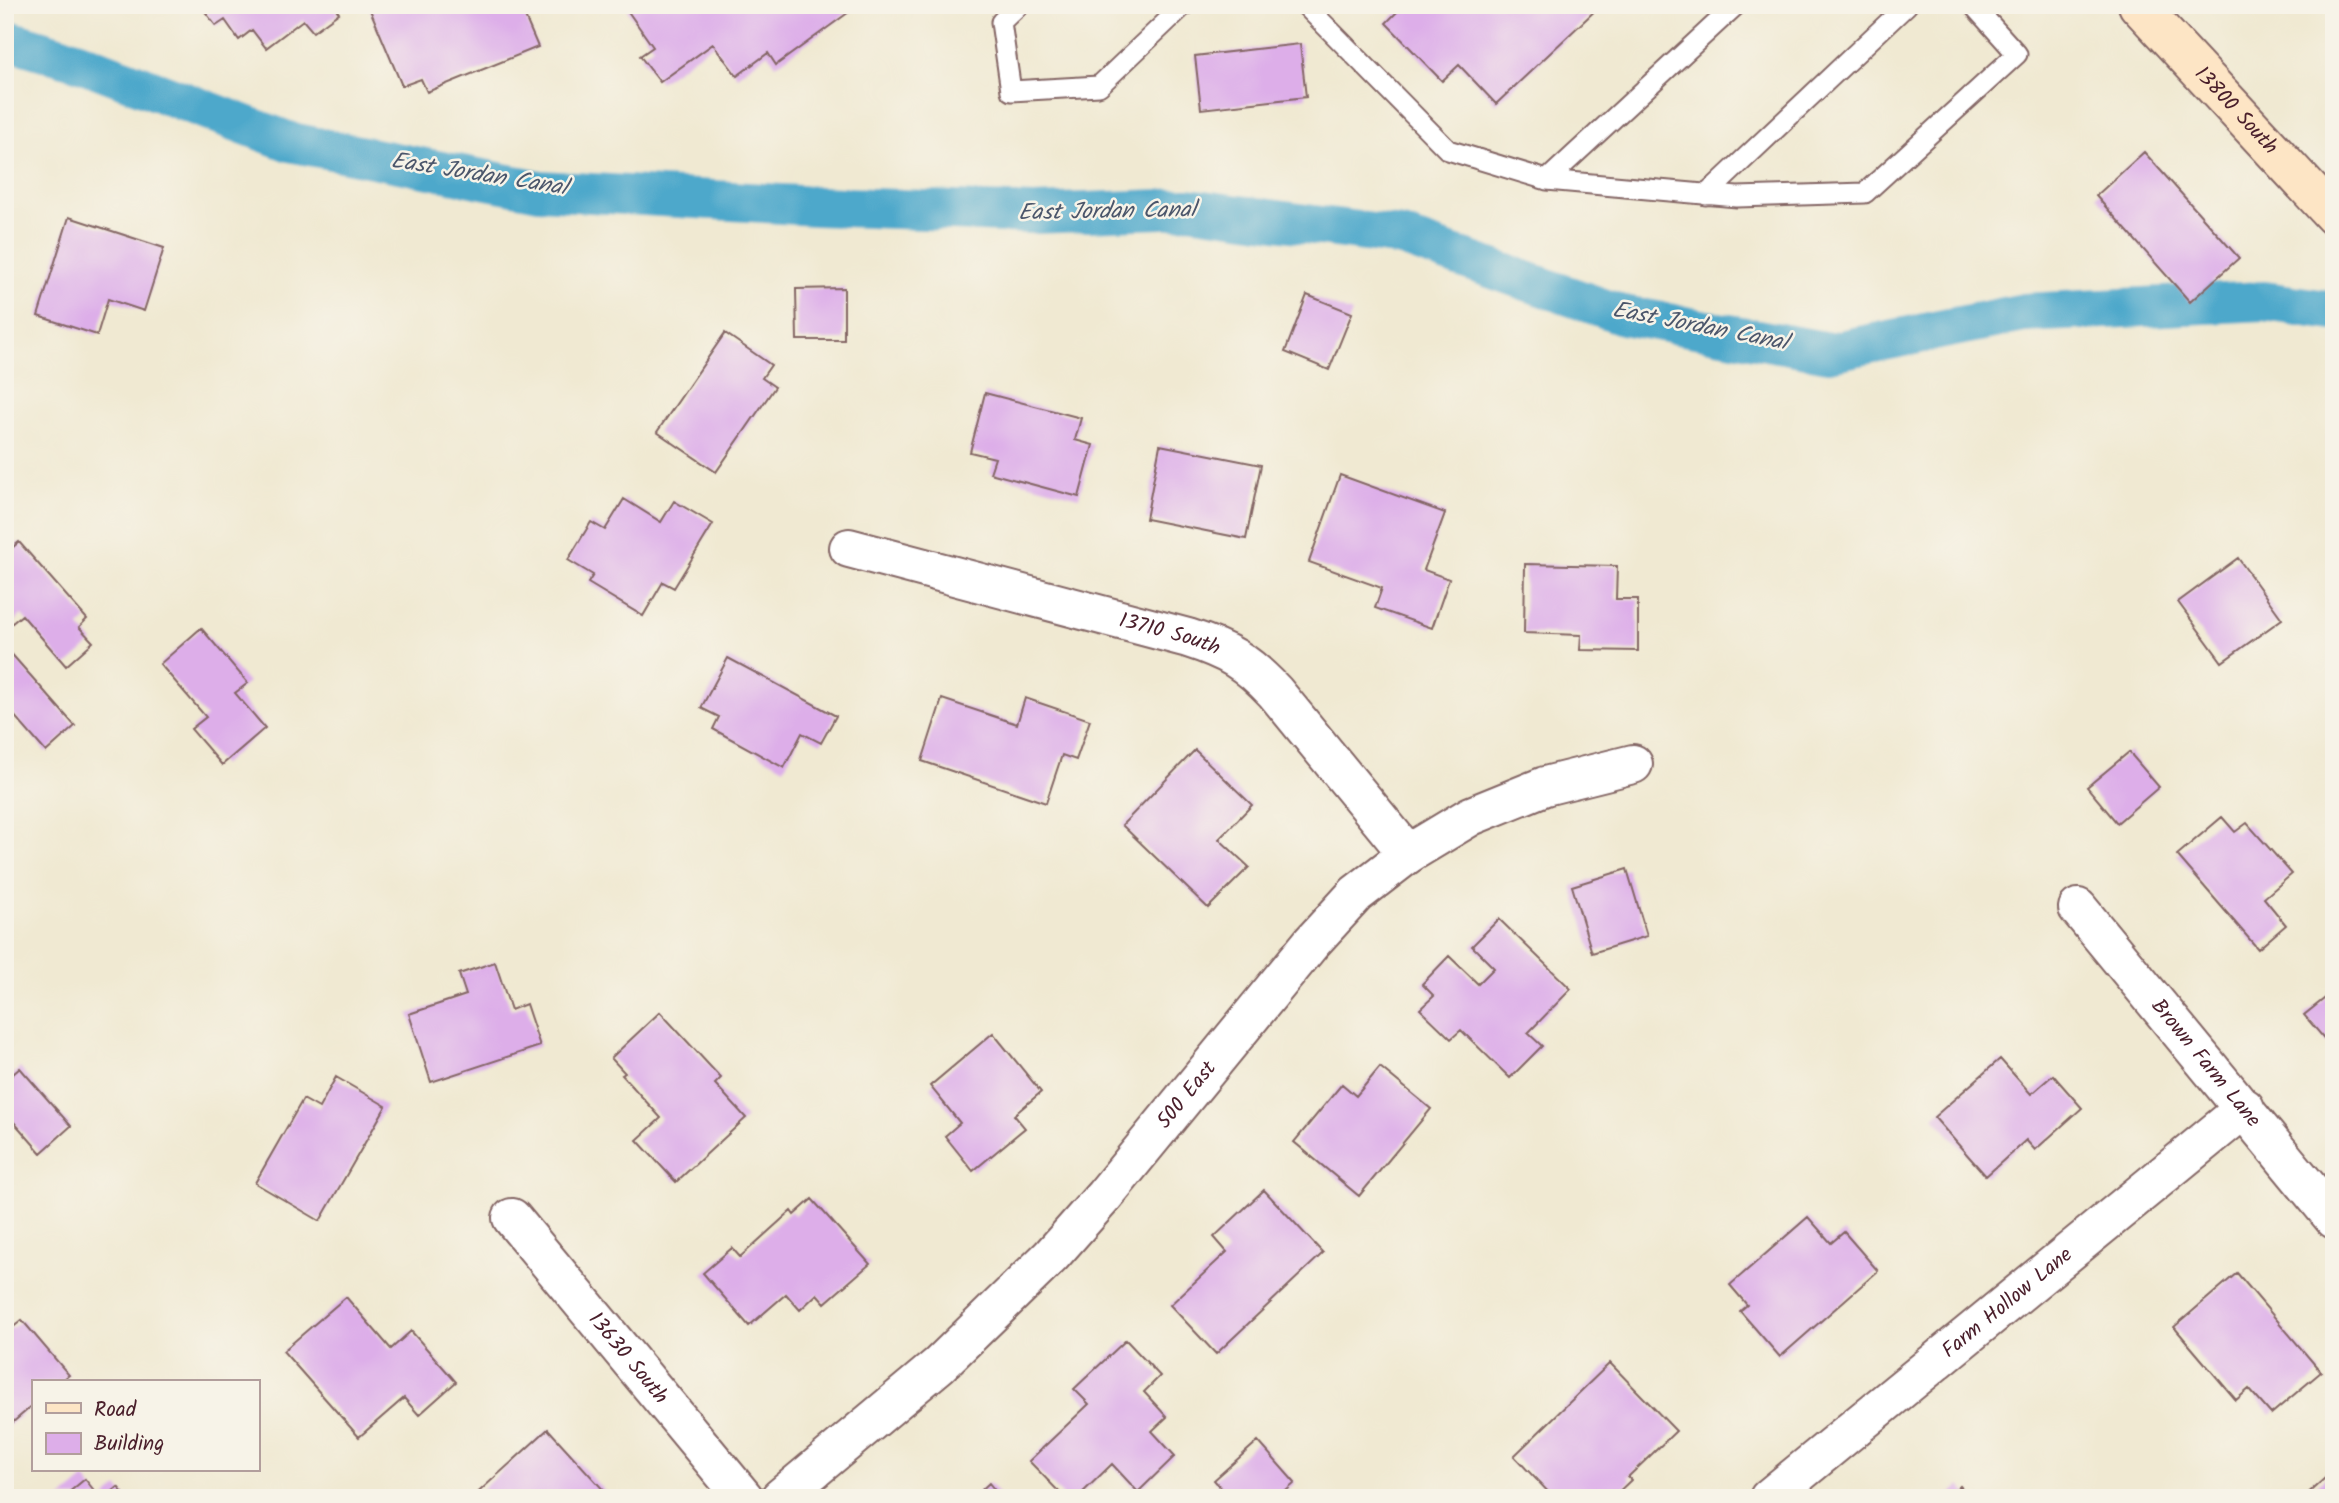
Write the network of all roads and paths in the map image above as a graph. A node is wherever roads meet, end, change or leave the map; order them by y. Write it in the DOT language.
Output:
graph roads {
  1 [pos="1019,5"];
  2 [pos="1184,5"];
  3 [pos="1305,5"];
  4 [pos="1736,5"];
  5 [pos="1907,5"];
  6 [pos="1973,5"];
  7 [pos="2138,5"];
  8 [pos="1547,180"];
  9 [pos="1706,195"];
  10 [pos="2334,216"];
  11 [pos="849,548"];
  12 [pos="1633,764"];
  13 [pos="1408,854"];
  14 [pos="2078,908"];
  15 [pos="2245,1108"];
  16 [pos="512,1218"];
  17 [pos="2334,1219"];
  18 [pos="744,1498"];
  19 [pos="780,1498"];
  20 [pos="1769,1498"];
  1 -- 2 [label="lane"];
  3 -- 8 [label="lane"];
  4 -- 8 [label="lane"];
  5 -- 9 [label="lane"];
  6 -- 9 [label="lane"];
  7 -- 10 [label="main road, 13800 South"];
  8 -- 9 [label="lane"];
  11 -- 13 [label="street, 13710 South"];
  12 -- 13 [label="street, 500 East"];
  13 -- 19 [label="street, 500 East"];
  14 -- 15 [label="street, Brown Farm Lane"];
  15 -- 17 [label="street, Brown Farm Lane"];
  15 -- 20 [label="street, Farm Hollow Lane"];
  16 -- 18 [label="street, 13630 South"];
}
